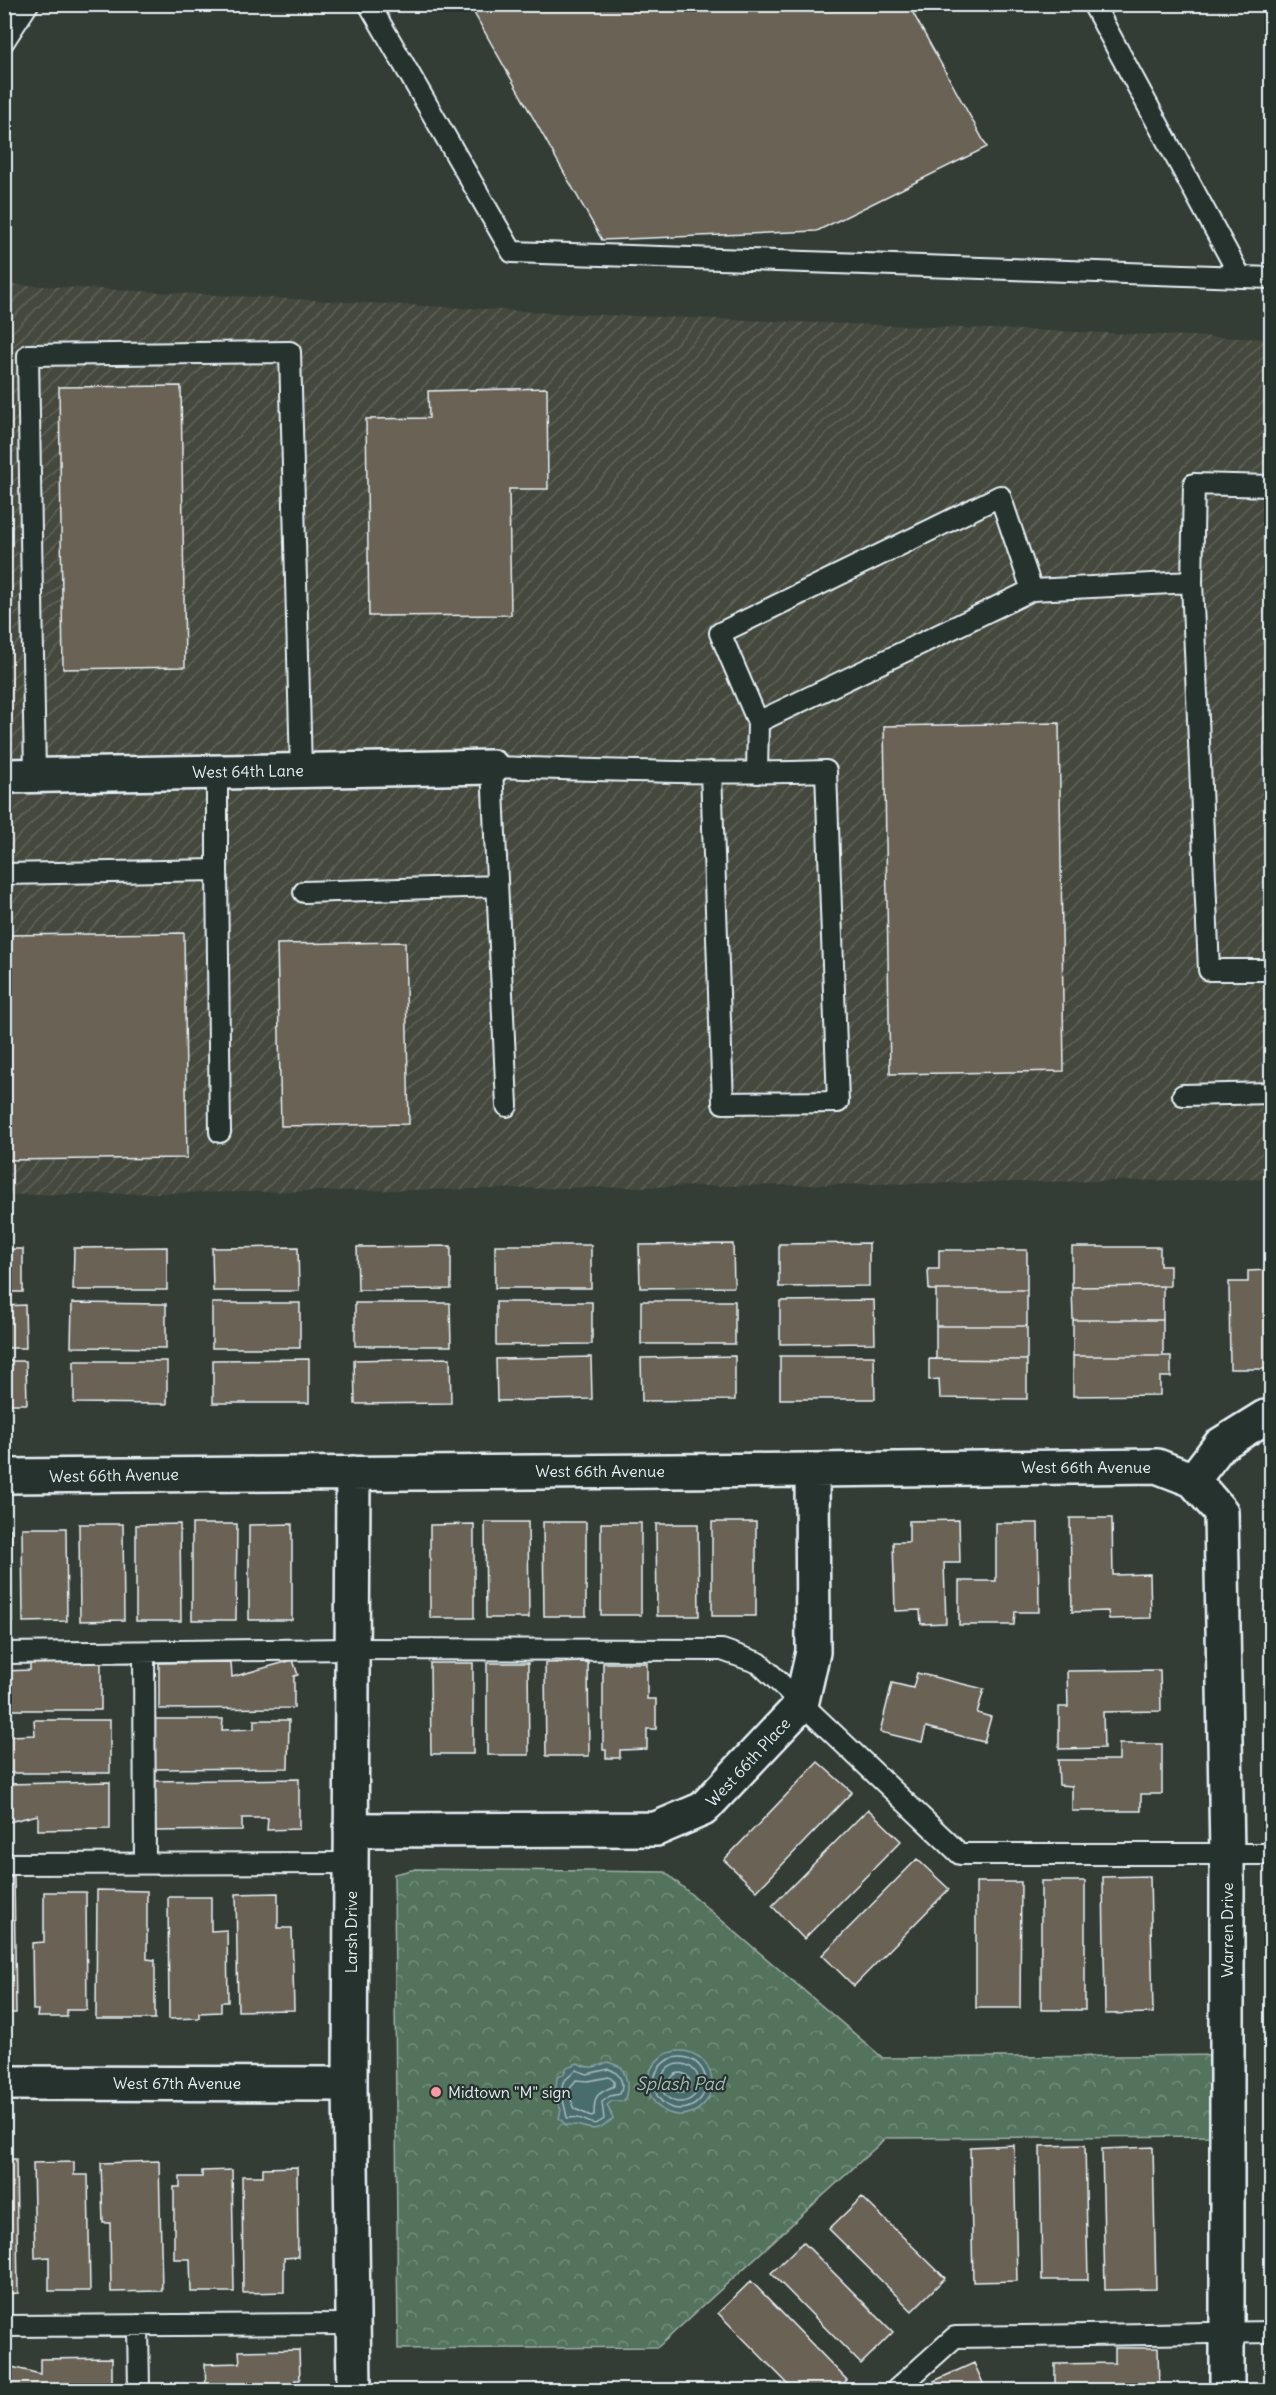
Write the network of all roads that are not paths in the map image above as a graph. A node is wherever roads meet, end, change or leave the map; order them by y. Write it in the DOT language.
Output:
graph roads {
  1 [pos="28,4"];
  2 [pos="369,4"];
  3 [pos="1093,4"];
  4 [pos="4,40"];
  5 [pos="1240,276"];
  6 [pos="1272,278"];
  7 [pos="1272,486"];
  8 [pos="1192,582"];
  9 [pos="1032,590"];
  10 [pos="758,722"];
  11 [pos="492,767"];
  12 [pos="301,770"];
  13 [pos="217,772"];
  14 [pos="711,772"];
  15 [pos="757,773"];
  16 [pos="20,775"];
  17 [pos="218,870"];
  18 [pos="4,874"];
  19 [pos="497,886"];
  20 [pos="304,892"];
  21 [pos="1272,970"];
  22 [pos="1272,1093"];
  23 [pos="1183,1095"];
  24 [pos="507,1106"];
  25 [pos="220,1132"];
  26 [pos="1272,1417"];
  27 [pos="812,1470"];
  28 [pos="353,1473"];
  29 [pos="4,1476"];
  30 [pos="1193,1480"];
  31 [pos="351,1650"];
  32 [pos="144,1652"];
  33 [pos="4,1653"];
  34 [pos="801,1705"];
  35 [pos="351,1830"];
  36 [pos="1272,1854"];
  37 [pos="1227,1855"];
  38 [pos="145,1862"];
  39 [pos="352,1863"];
  40 [pos="4,1864"];
  41 [pos="4,2083"];
  42 [pos="350,2084"];
  43 [pos="353,2324"];
  44 [pos="138,2325"];
  45 [pos="4,2326"];
  46 [pos="1228,2332"];
  47 [pos="1272,2332"];
  48 [pos="139,2391"];
  49 [pos="354,2391"];
  50 [pos="896,2391"];
  51 [pos="1227,2391"];
  1 -- 4 [label="lane"];
  2 -- 5 [label="lane"];
  3 -- 5 [label="lane"];
  5 -- 6 [label="lane"];
  7 -- 8 [label="lane"];
  8 -- 9 [label="lane"];
  8 -- 21 [label="lane"];
  9 -- 10 [label="lane"];
  9 -- 10 [label="lane"];
  10 -- 15 [label="lane"];
  11 -- 12 [label="street, West 64th Lane"];
  11 -- 14 [label="lane"];
  11 -- 19 [label="lane"];
  12 -- 13 [label="street, West 64th Lane"];
  12 -- 16 [label="lane"];
  13 -- 16 [label="street, West 64th Lane"];
  13 -- 17 [label="lane"];
  14 -- 15 [label="lane"];
  14 -- 15 [label="lane"];
  17 -- 18 [label="lane"];
  17 -- 25 [label="lane"];
  19 -- 20 [label="lane"];
  19 -- 24 [label="lane"];
  22 -- 23 [label="lane"];
  26 -- 30 [label="street"];
  27 -- 28 [label="street, West 66th Avenue"];
  27 -- 30 [label="street, West 66th Avenue"];
  27 -- 34 [label="street, West 66th Place"];
  28 -- 29 [label="street, West 66th Avenue"];
  28 -- 31 [label="street, Larsh Drive"];
  30 -- 37 [label="street, Warren Drive"];
  31 -- 32 [label="lane"];
  31 -- 34 [label="lane"];
  31 -- 35 [label="street, Larsh Drive"];
  32 -- 33 [label="lane"];
  32 -- 38 [label="lane"];
  34 -- 35 [label="street, West 66th Place"];
  34 -- 37 [label="lane"];
  35 -- 39 [label="street, Larsh Drive"];
  36 -- 37 [label="lane"];
  37 -- 46 [label="street, Warren Drive"];
  38 -- 39 [label="lane"];
  38 -- 40 [label="lane"];
  39 -- 42 [label="street, Larsh Drive"];
  41 -- 42 [label="street, West 67th Avenue"];
  42 -- 43 [label="street, Larsh Drive"];
  43 -- 44 [label="lane"];
  43 -- 49 [label="street, Larsh Drive"];
  44 -- 45 [label="lane"];
  44 -- 48 [label="lane"];
  46 -- 47 [label="lane"];
  46 -- 50 [label="lane"];
  46 -- 51 [label="street, Warren Drive"];
}
